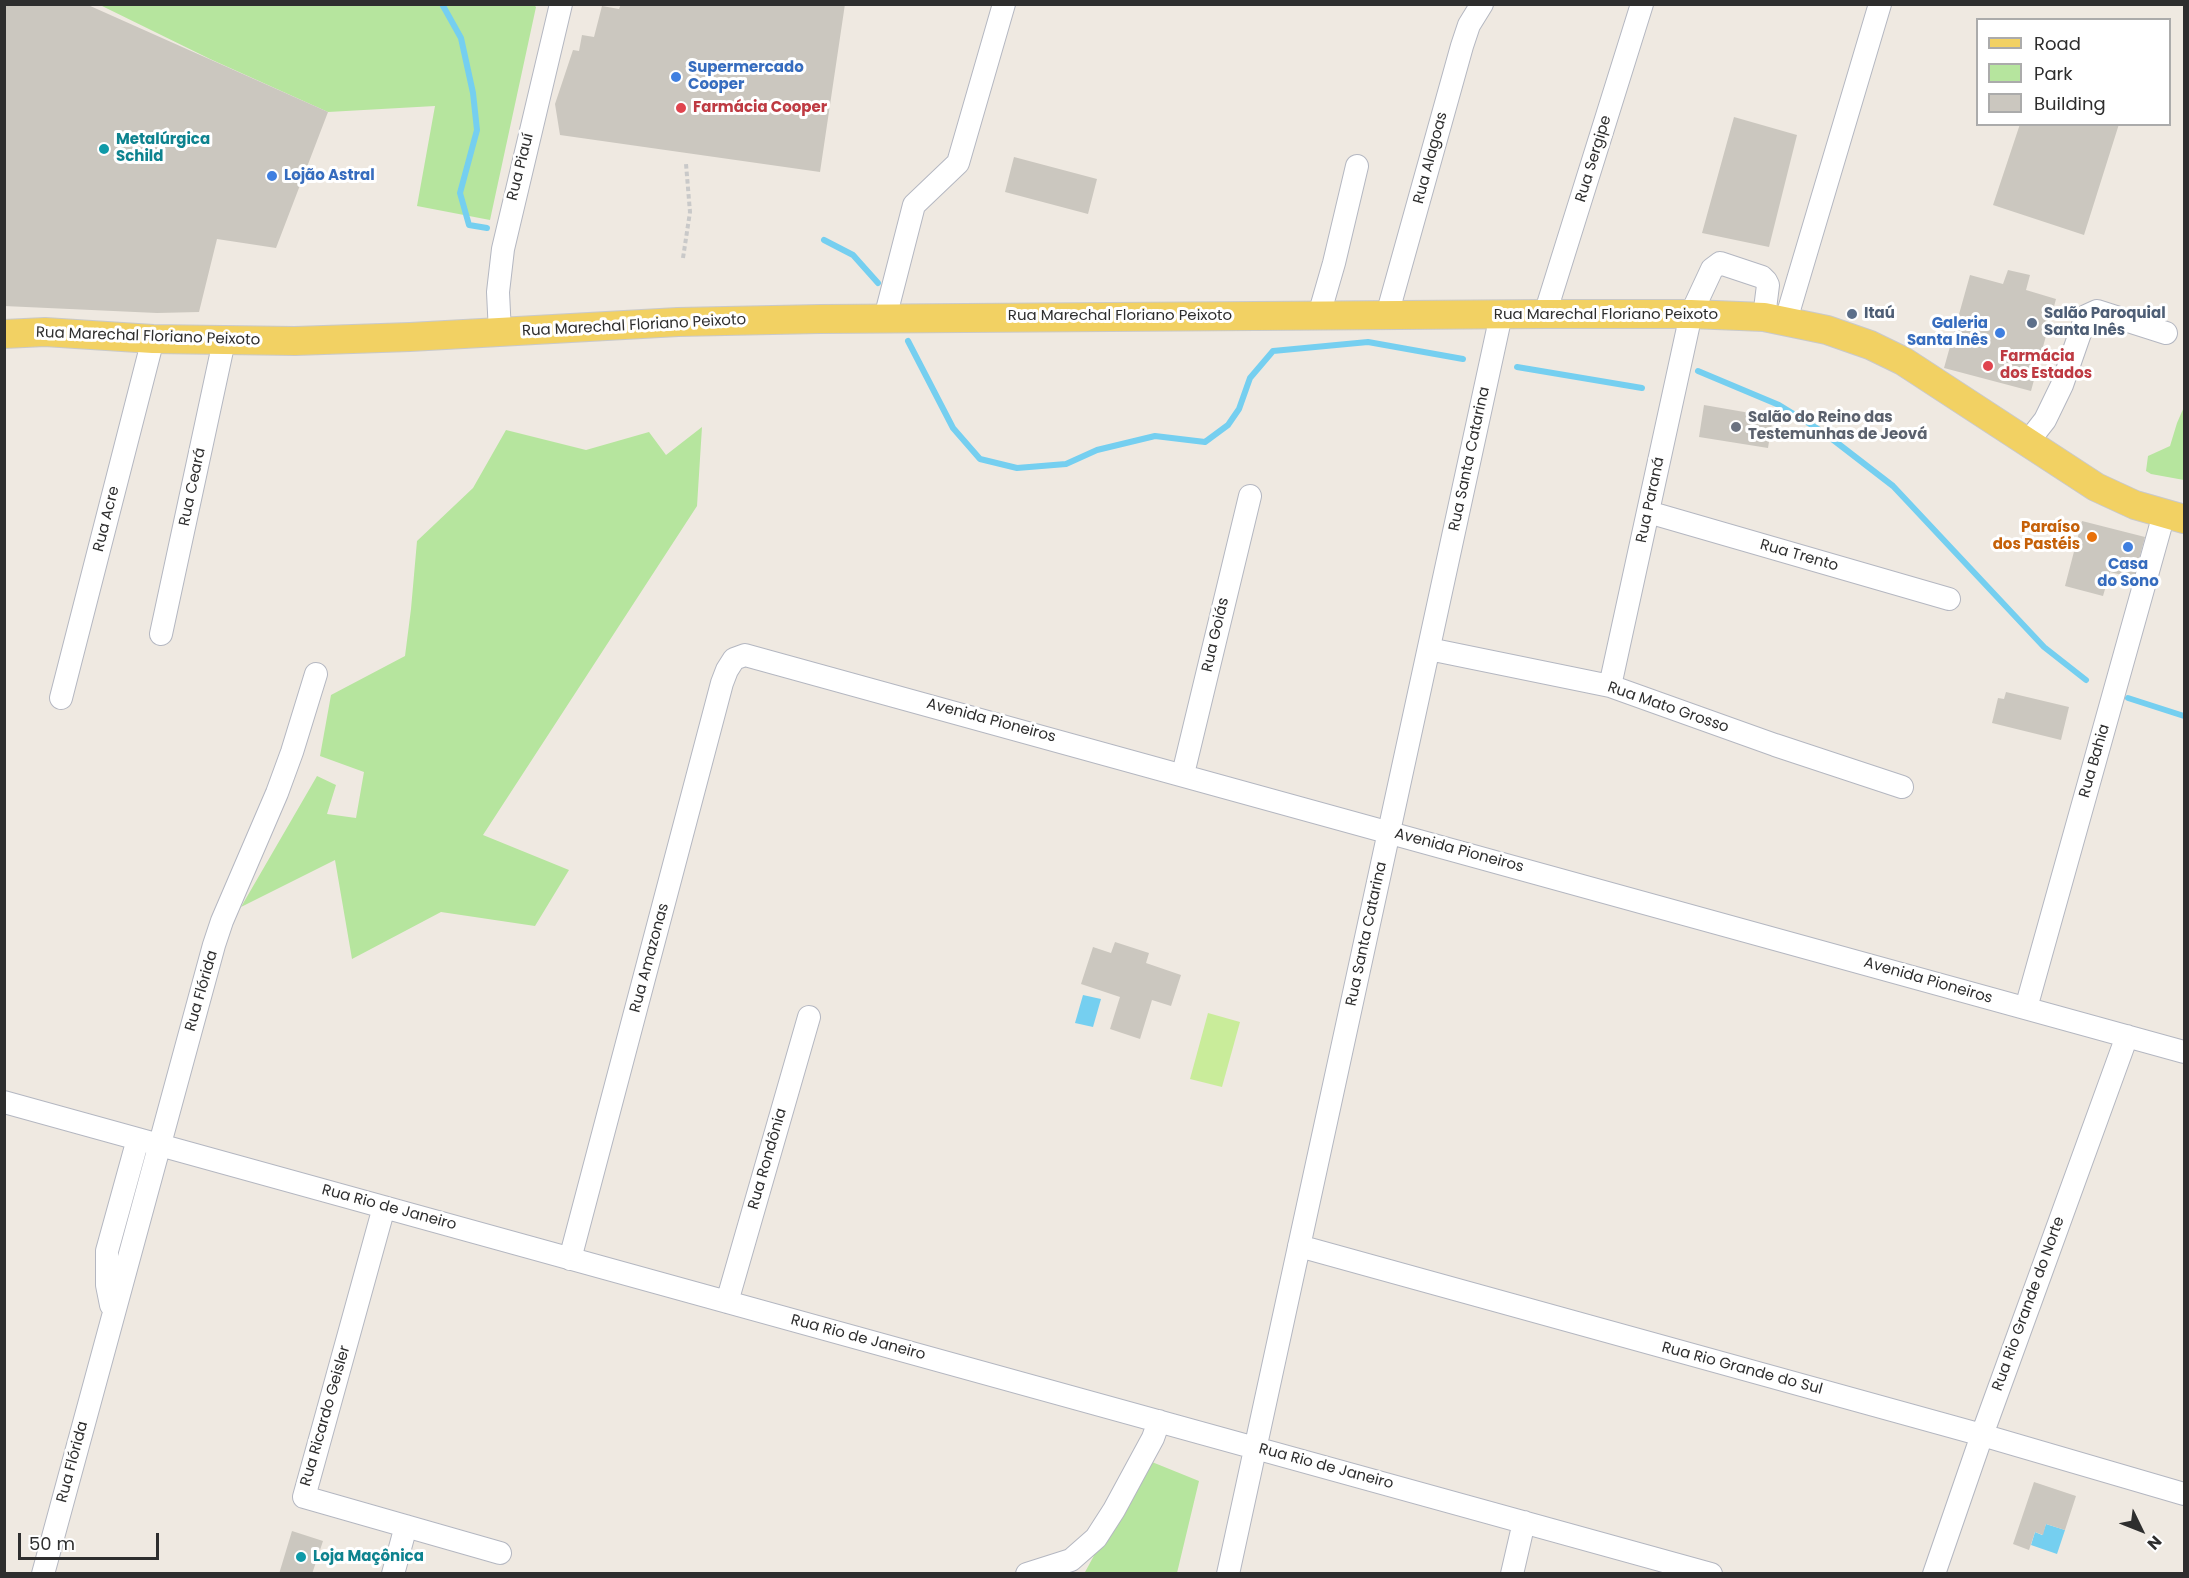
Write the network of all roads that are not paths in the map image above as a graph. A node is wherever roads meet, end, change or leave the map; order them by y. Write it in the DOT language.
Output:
graph roads {
  1 [pos="561,4"];
  2 [pos="1005,4"];
  3 [pos="1482,4"];
  4 [pos="1642,4"];
  5 [pos="1880,4"];
  6 [pos="1357,166"];
  7 [pos="1545,314"];
  8 [pos="1691,314"];
  9 [pos="1319,315"];
  10 [pos="1387,315"];
  11 [pos="1501,315"];
  12 [pos="885,318"];
  13 [pos="1775,319"];
  14 [pos="500,333"];
  15 [pos="2166,333"];
  16 [pos="4,334"];
  17 [pos="153,339"];
  18 [pos="224,341"];
  19 [pos="2027,443"];
  20 [pos="1250,496"];
  21 [pos="1648,512"];
  22 [pos="2174,517"];
  23 [pos="1949,600"];
  24 [pos="161,633"];
  25 [pos="1429,649"];
  26 [pos="734,659"];
  27 [pos="316,674"];
  28 [pos="1610,686"];
  29 [pos="61,698"];
  30 [pos="1183,774"];
  31 [pos="1902,787"];
  32 [pos="1389,832"];
  33 [pos="2026,1008"];
  34 [pos="809,1017"];
  35 [pos="2127,1036"];
  36 [pos="2184,1052"];
  37 [pos="4,1102"];
  38 [pos="149,1142"];
  39 [pos="384,1207"];
  40 [pos="1299,1246"];
  41 [pos="570,1258"];
  42 [pos="727,1302"];
  43 [pos="1159,1421"];
  44 [pos="1982,1435"];
  45 [pos="1256,1448"];
  46 [pos="2184,1494"];
  47 [pos="1524,1522"];
  48 [pos="406,1526"];
  49 [pos="500,1553"];
  50 [pos="43,1574"];
  51 [pos="393,1574"];
  52 [pos="1027,1574"];
  53 [pos="1228,1574"];
  54 [pos="1512,1574"];
  55 [pos="1711,1574"];
  56 [pos="1934,1574"];
  1 -- 14 [label="street, Rua Piauí"];
  2 -- 12 [label="street"];
  3 -- 10 [label="street, Rua Alagoas"];
  4 -- 7 [label="street, Rua Sergipe"];
  5 -- 13 [label="street"];
  6 -- 9 [label="street"];
  7 -- 8 [label="main road, Rua Marechal Floriano Peixoto"];
  7 -- 11 [label="main road, Rua Marechal Floriano Peixoto"];
  8 -- 13 [label="main road, Rua Marechal Floriano Peixoto"];
  8 -- 13 [label="street, Rua Paraná"];
  8 -- 21 [label="street, Rua Paraná"];
  9 -- 10 [label="main road, Rua Marechal Floriano Peixoto"];
  9 -- 12 [label="main road, Rua Marechal Floriano Peixoto"];
  10 -- 11 [label="main road, Rua Marechal Floriano Peixoto"];
  11 -- 25 [label="street, Rua Santa Catarina"];
  12 -- 14 [label="main road, Rua Marechal Floriano Peixoto"];
  13 -- 19 [label="main road, Rua Marechal Floriano Peixoto"];
  14 -- 18 [label="main road, Rua Marechal Floriano Peixoto"];
  15 -- 19 [label="street"];
  16 -- 17 [label="main road, Rua Marechal Floriano Peixoto"];
  17 -- 18 [label="main road, Rua Marechal Floriano Peixoto"];
  17 -- 29 [label="street, Rua Acre"];
  18 -- 24 [label="street, Rua Ceará"];
  19 -- 22 [label="main road, Rua Marechal Floriano Peixoto"];
  20 -- 30 [label="street, Rua Goiás"];
  21 -- 23 [label="street, Rua Trento"];
  21 -- 28 [label="street, Rua Paraná"];
  22 -- 33 [label="street, Rua Bahia"];
  25 -- 28 [label="street, Rua Mato Grosso"];
  25 -- 32 [label="street, Rua Santa Catarina"];
  26 -- 30 [label="street, Avenida Pioneiros"];
  26 -- 41 [label="street, Rua Amazonas"];
  27 -- 38 [label="street, Rua Flórida"];
  28 -- 31 [label="street, Rua Mato Grosso"];
  30 -- 32 [label="street, Avenida Pioneiros"];
  32 -- 33 [label="street, Avenida Pioneiros"];
  32 -- 40 [label="street, Rua Santa Catarina"];
  33 -- 35 [label="street, Avenida Pioneiros"];
  34 -- 42 [label="street, Rua Rondônia"];
  35 -- 36 [label="street, Avenida Pioneiros"];
  35 -- 44 [label="street, Rua Rio Grande do Norte"];
  37 -- 38 [label="street, Rua Rio de Janeiro"];
  38 -- 39 [label="street, Rua Rio de Janeiro"];
  38 -- 50 [label="street, Rua Flórida"];
  39 -- 41 [label="street, Rua Rio de Janeiro"];
  39 -- 48 [label="street, Rua Ricardo Geisler"];
  40 -- 44 [label="street, Rua Rio Grande do Sul"];
  40 -- 45 [label="street, Rua Santa Catarina"];
  41 -- 42 [label="street, Rua Rio de Janeiro"];
  42 -- 43 [label="street, Rua Rio de Janeiro"];
  43 -- 45 [label="street, Rua Rio de Janeiro"];
  43 -- 52 [label="street"];
  44 -- 46 [label="street, Rua Rio Grande do Sul"];
  44 -- 56 [label="street, Rua Rio Grande do Norte"];
  45 -- 47 [label="street, Rua Rio de Janeiro"];
  45 -- 53 [label="street, Rua Santa Catarina"];
  47 -- 54 [label="street"];
  47 -- 55 [label="street, Rua Rio de Janeiro"];
  48 -- 49 [label="street, Rua Ricardo Geisler"];
  48 -- 51 [label="street"];
}
